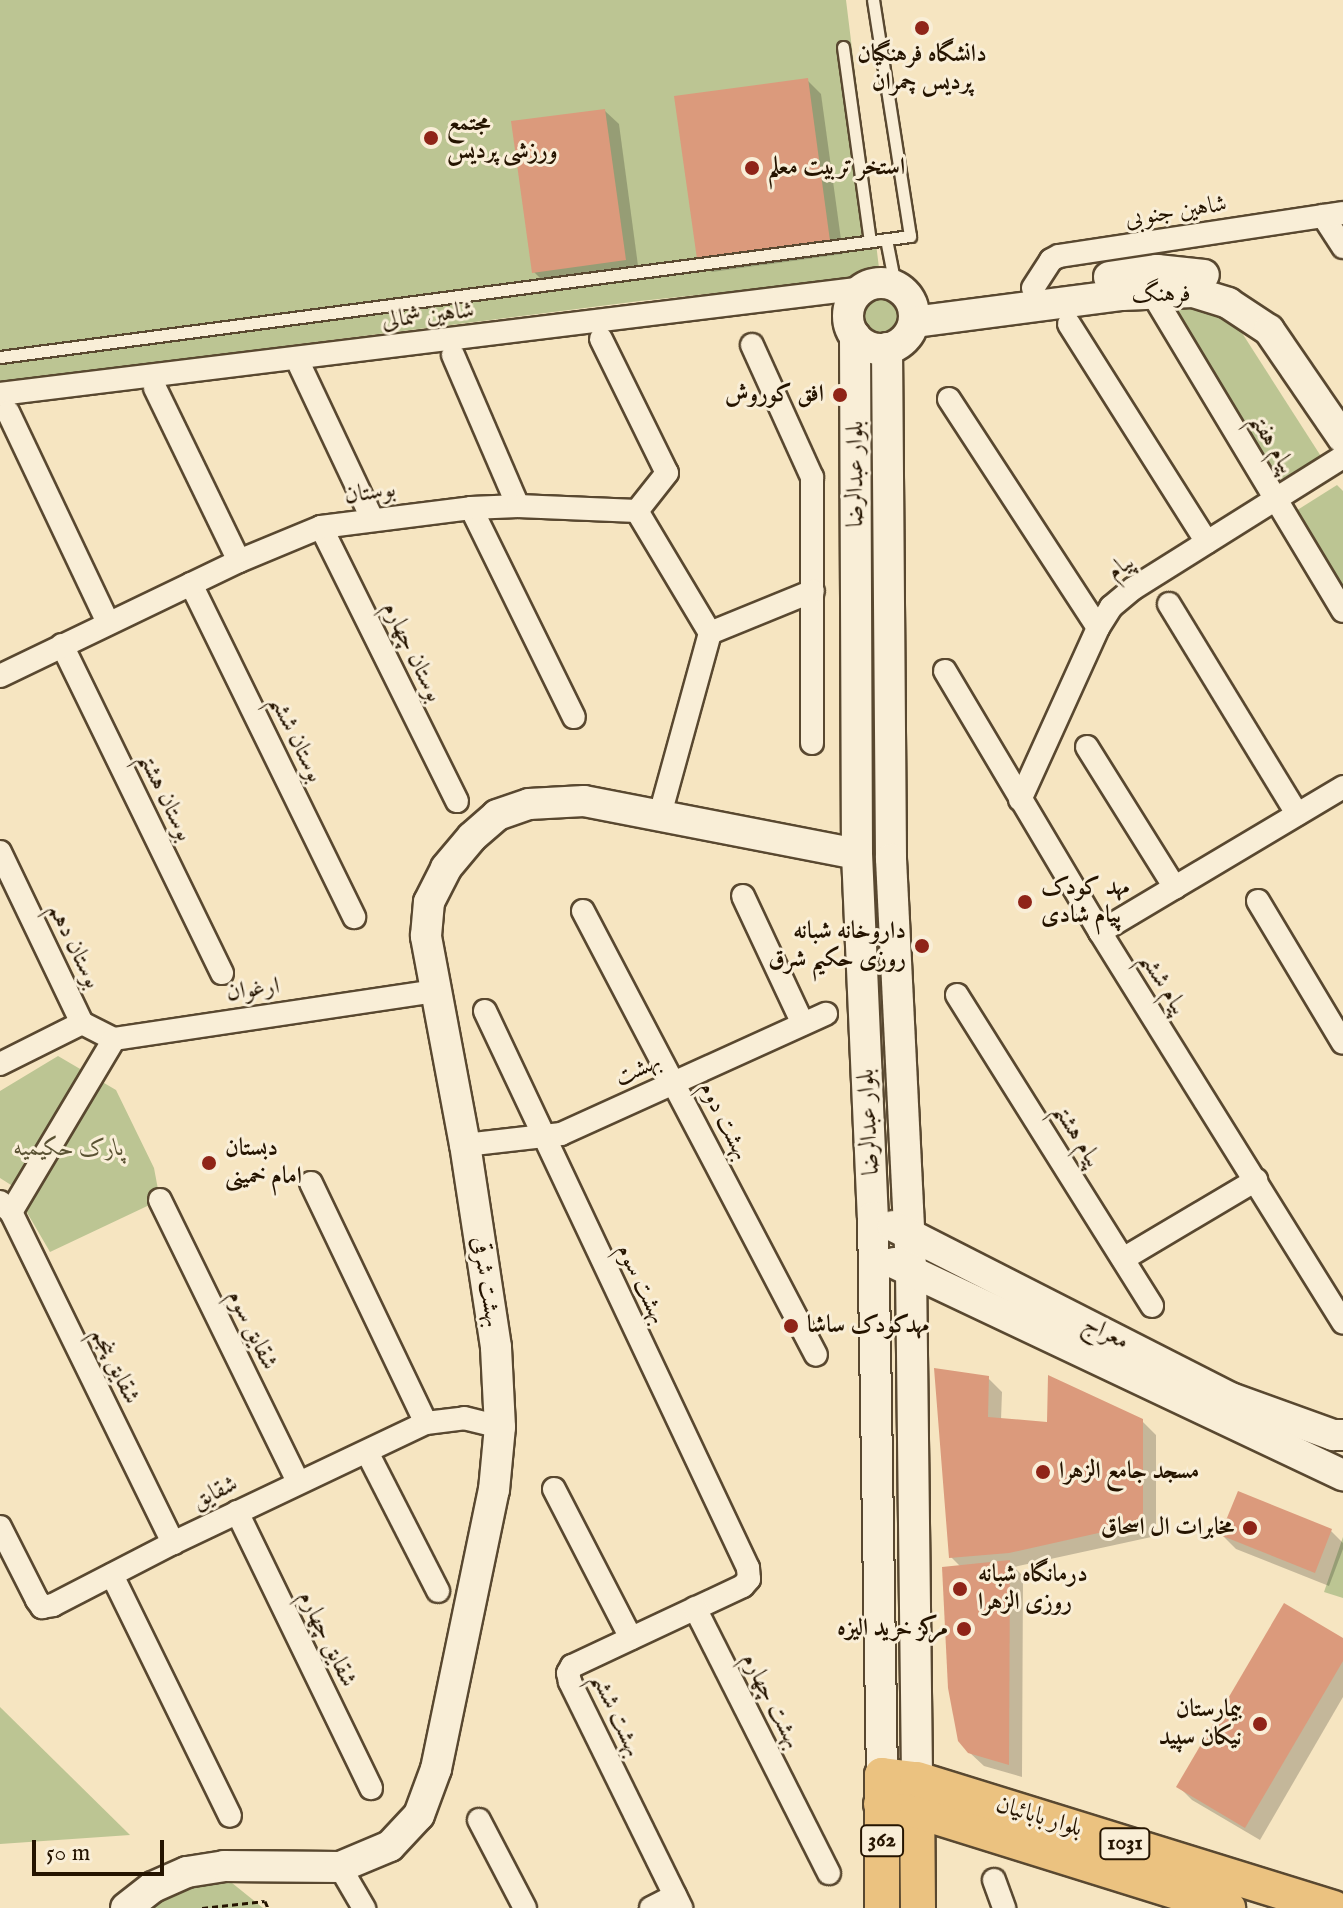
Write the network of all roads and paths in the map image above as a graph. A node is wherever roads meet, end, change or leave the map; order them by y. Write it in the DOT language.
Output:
graph roads {
  1 [pos="873,0"];
  2 [pos="843,47"];
  3 [pos="1333,215"];
  4 [pos="886,239"];
  5 [pos="870,241"];
  6 [pos="1343,247"];
  7 [pos="863,288"];
  8 [pos="1033,288"];
  9 [pos="1158,303"];
  10 [pos="907,304"];
  11 [pos="1267,323"];
  12 [pos="1069,324"];
  13 [pos="855,336"];
  14 [pos="601,339"];
  15 [pos="752,345"];
  16 [pos="887,348"];
  17 [pos="453,355"];
  18 [pos="0,357"];
  19 [pos="300,366"];
  20 [pos="155,388"];
  21 [pos="949,399"];
  22 [pos="4,403"];
  23 [pos="1343,438"];
  24 [pos="1343,457"];
  25 [pos="1275,499"];
  26 [pos="518,506"];
  27 [pos="471,508"];
  28 [pos="637,511"];
  29 [pos="372,518"];
  30 [pos="321,527"];
  31 [pos="1207,542"];
  32 [pos="239,561"];
  33 [pos="191,584"];
  34 [pos="813,591"];
  35 [pos="1169,604"];
  36 [pos="1343,611"];
  37 [pos="108,623"];
  38 [pos="1098,628"];
  39 [pos="710,633"];
  40 [pos="62,645"];
  41 [pos="945,671"];
  42 [pos="0,676"];
  43 [pos="574,717"];
  44 [pos="812,743"];
  45 [pos="1087,747"];
  46 [pos="1343,787"];
  47 [pos="1020,800"];
  48 [pos="457,801"];
  49 [pos="1297,814"];
  50 [pos="659,818"];
  51 [pos="0,852"];
  52 [pos="857,854"];
  53 [pos="1175,888"];
  54 [pos="743,896"];
  55 [pos="1258,901"];
  56 [pos="583,911"];
  57 [pos="354,917"];
  58 [pos="1100,932"];
  59 [pos="222,973"];
  60 [pos="435,991"];
  61 [pos="957,995"];
  62 [pos="485,1011"];
  63 [pos="826,1014"];
  64 [pos="82,1023"];
  65 [pos="803,1024"];
  66 [pos="114,1039"];
  67 [pos="1343,1043"];
  68 [pos="0,1064"];
  69 [pos="674,1082"];
  70 [pos="542,1137"];
  71 [pos="465,1145"];
  72 [pos="1256,1180"];
  73 [pos="311,1183"];
  74 [pos="160,1200"];
  75 [pos="5,1207"];
  76 [pos="873,1217"];
  77 [pos="909,1233"];
  78 [pos="874,1253"];
  79 [pos="1123,1259"];
  80 [pos="911,1270"];
  81 [pos="1335,1292"];
  82 [pos="1152,1306"];
  83 [pos="1343,1322"];
  84 [pos="816,1355"];
  85 [pos="426,1423"];
  86 [pos="500,1427"];
  87 [pos="1343,1435"];
  88 [pos="367,1452"];
  89 [pos="1343,1475"];
  90 [pos="298,1482"];
  91 [pos="554,1489"];
  92 [pos="237,1512"];
  93 [pos="0,1527"];
  94 [pos="173,1543"];
  95 [pos="112,1575"];
  96 [pos="438,1591"];
  97 [pos="695,1608"];
  98 [pos="631,1638"];
  99 [pos="371,1788"];
  100 [pos="882,1789"];
  101 [pos="917,1795"];
  102 [pos="957,1808"];
  103 [pos="230,1816"];
  104 [pos="479,1820"];
  105 [pos="340,1867"];
  106 [pos="829,1873"];
  107 [pos="994,1880"];
  108 [pos="678,1902"];
  109 [pos="126,1908"];
  110 [pos="202,1908"];
  111 [pos="268,1908"];
  112 [pos="364,1908"];
  113 [pos="525,1908"];
  114 [pos="651,1908"];
  115 [pos="882,1908"];
  116 [pos="918,1908"];
  117 [pos="1004,1908"];
  118 [pos="1228,1908"];
  119 [pos="1333,1908"];
  1 -- 4 [label="lane"];
  2 -- 5 [label="lane"];
  3 -- 6 [label="street"];
  3 -- 8 [label="street, شاهین جنوبی"];
  4 -- 5 [label="lane"];
  4 -- 10 [label="lane"];
  5 -- 18 [label="lane"];
  7 -- 10 [label="main road"];
  7 -- 13 [label="main road"];
  7 -- 22 [label="street, شاهین شمالی"];
  8 -- 10 [label="main road, فرهنگ"];
  8 -- 11 [label="main road, فرهنگ"];
  9 -- 25 [label="street, پیام هفتم"];
  10 -- 11 [label="main road, فرهنگ"];
  10 -- 16 [label="main road"];
  11 -- 23 [label="main road, فرهنگ"];
  12 -- 31 [label="street"];
  13 -- 16 [label="main road"];
  13 -- 52 [label="main road, بلوار عبدالرضا / 362"];
  14 -- 28 [label="street"];
  15 -- 34 [label="street"];
  16 -- 77 [label="main road, بلوار عبدالرضا / 362"];
  17 -- 26 [label="street"];
  19 -- 29 [label="street"];
  20 -- 32 [label="street"];
  21 -- 38 [label="street"];
  22 -- 37 [label="street"];
  24 -- 25 [label="street, پیام"];
  25 -- 31 [label="street, پیام"];
  25 -- 36 [label="street, پیام هفتم"];
  26 -- 27 [label="street, بوستان"];
  26 -- 28 [label="street, بوستان"];
  27 -- 29 [label="street, بوستان"];
  27 -- 43 [label="street"];
  28 -- 39 [label="street"];
  29 -- 30 [label="street, بوستان"];
  30 -- 32 [label="street, بوستان"];
  30 -- 48 [label="street, بوستان چهارم"];
  31 -- 38 [label="street, پیام"];
  32 -- 33 [label="street, بوستان"];
  33 -- 37 [label="street, بوستان"];
  33 -- 57 [label="street, بوستان ششم"];
  34 -- 39 [label="street"];
  34 -- 44 [label="street"];
  35 -- 49 [label="street"];
  37 -- 40 [label="street, بوستان"];
  38 -- 47 [label="street, پیام"];
  39 -- 50 [label="street"];
  40 -- 42 [label="street, بوستان"];
  40 -- 59 [label="street, بوستان هشتم"];
  41 -- 47 [label="street, پیام ششم"];
  45 -- 53 [label="street"];
  46 -- 49 [label="street"];
  47 -- 58 [label="street, پیام ششم"];
  49 -- 53 [label="street"];
  50 -- 52 [label="main road, بهشت شرقی"];
  50 -- 60 [label="main road, بهشت شرقی"];
  51 -- 64 [label="street, بوستان دهم"];
  52 -- 76 [label="main road, بلوار عبدالرضا / 362"];
  53 -- 58 [label="street"];
  54 -- 65 [label="street"];
  55 -- 67 [label="street"];
  56 -- 69 [label="street, بهشت دوم"];
  58 -- 72 [label="street, پیام ششم"];
  60 -- 66 [label="street, ارغوان"];
  60 -- 71 [label="main road, بهشت شرقی"];
  61 -- 79 [label="street, پیام هشتم"];
  62 -- 70 [label="street, بهشت سوم"];
  63 -- 65 [label="street, بهشت"];
  64 -- 66 [label="street"];
  64 -- 68 [label="street, بوستان دهم"];
  65 -- 69 [label="street, بهشت"];
  66 -- 75 [label="street"];
  69 -- 70 [label="street, بهشت"];
  69 -- 84 [label="street, بهشت دوم"];
  70 -- 71 [label="street, بهشت"];
  70 -- 97 [label="street, بهشت سوم"];
  71 -- 86 [label="main road, بهشت شرقی"];
  72 -- 79 [label="street"];
  72 -- 81 [label="street, پیام ششم"];
  73 -- 85 [label="street"];
  74 -- 90 [label="street, شقایق سوم"];
  75 -- 94 [label="street, شقایق پنجم"];
  76 -- 77 [label="main road, معراج"];
  76 -- 78 [label="main road, بلوار عبدالرضا / 362"];
  77 -- 80 [label="main road, بلوار عبدالرضا / 362"];
  77 -- 87 [label="main road, معراج"];
  78 -- 80 [label="main road, معراج"];
  78 -- 100 [label="main road, بلوار عبدالرضا / 362"];
  79 -- 82 [label="street, پیام هشتم"];
  80 -- 89 [label="main road, معراج"];
  80 -- 101 [label="main road, بلوار عبدالرضا / 362"];
  81 -- 83 [label="street, پیام ششم"];
  85 -- 86 [label="street, شقایق"];
  85 -- 88 [label="street, شقایق"];
  86 -- 105 [label="main road, بهشت شرقی"];
  88 -- 90 [label="street, شقایق"];
  88 -- 96 [label="street"];
  90 -- 92 [label="street, شقایق"];
  91 -- 98 [label="street"];
  92 -- 94 [label="street, شقایق"];
  92 -- 99 [label="street, شقایق چهارم"];
  93 -- 95 [label="street, شقایق"];
  94 -- 95 [label="street, شقایق"];
  95 -- 103 [label="street"];
  97 -- 98 [label="street, بهشت ششم"];
  97 -- 106 [label="street, بهشت چهارم"];
  98 -- 108 [label="street, بهشت ششم"];
  100 -- 101 [label="main road, بلوار بابائیان / 1031"];
  100 -- 115 [label="main road, بلوار عبدالرضا / 362"];
  101 -- 102 [label="main road, بلوار بابائیان / 1031"];
  101 -- 116 [label="main road, بلوار عبدالرضا / 362"];
  102 -- 118 [label="main road, بلوار بابائیان / 1031"];
  102 -- 119 [label="main road, بلوار بابائیان / 1031"];
  104 -- 113 [label="street"];
  105 -- 109 [label="main road, بهشت شرقی"];
  105 -- 112 [label="street"];
  107 -- 117 [label="street"];
  108 -- 114 [label="street"];
  110 -- 111 [label="path"];
}
